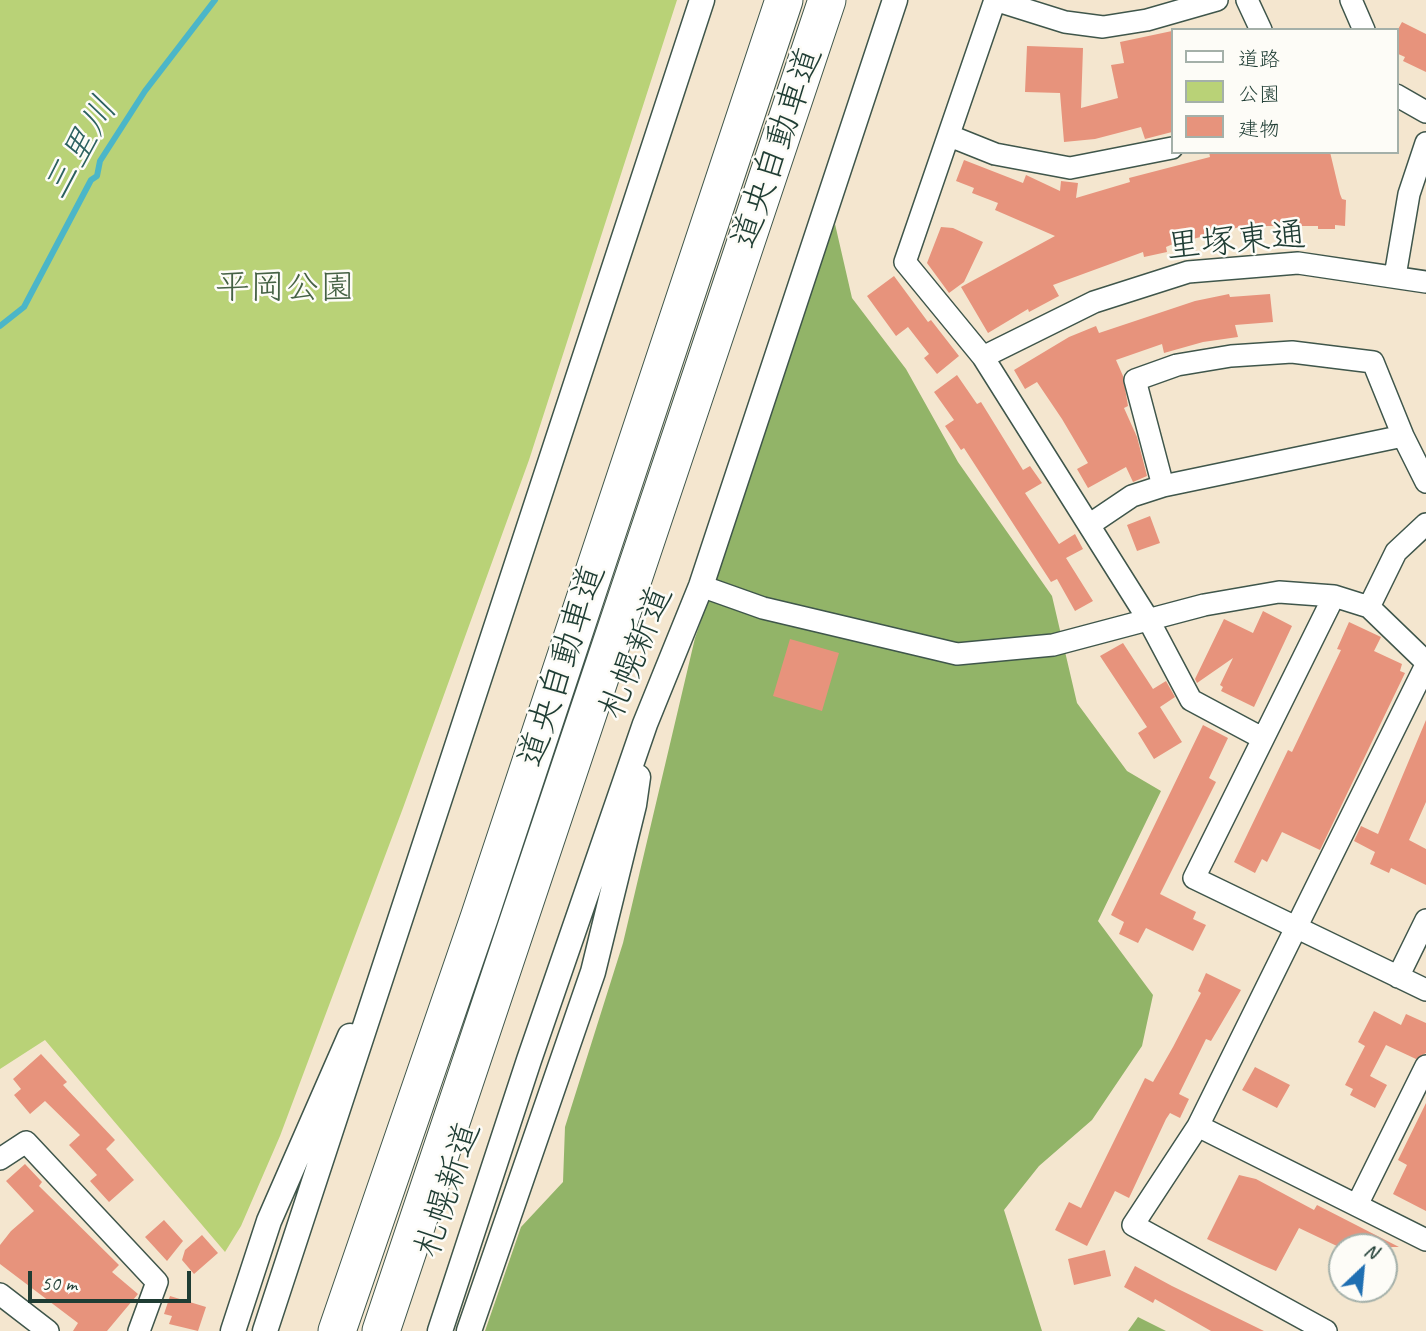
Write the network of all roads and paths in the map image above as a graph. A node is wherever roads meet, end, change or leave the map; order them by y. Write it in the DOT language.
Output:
graph roads {
  1 [pos="702,0"];
  2 [pos="784,0"];
  3 [pos="827,0"];
  4 [pos="895,0"];
  5 [pos="995,0"];
  6 [pos="1217,0"];
  7 [pos="1247,0"];
  8 [pos="1351,0"];
  9 [pos="1260,28"];
  10 [pos="1363,28"];
  11 [pos="1398,96"];
  12 [pos="1426,111"];
  13 [pos="950,136"];
  14 [pos="1426,143"];
  15 [pos="1170,148"];
  16 [pos="1395,276"];
  17 [pos="1426,282"];
  18 [pos="983,358"];
  19 [pos="1403,436"];
  20 [pos="1426,482"];
  21 [pos="1163,486"];
  22 [pos="1426,524"];
  23 [pos="1089,525"];
  24 [pos="701,586"];
  25 [pos="1334,596"];
  26 [pos="1369,607"];
  27 [pos="1148,618"];
  28 [pos="1426,664"];
  29 [pos="645,724"];
  30 [pos="1262,738"];
  31 [pos="1426,920"];
  32 [pos="1297,928"];
  33 [pos="394,946"];
  34 [pos="1398,976"];
  35 [pos="1426,990"];
  36 [pos="1426,1066"];
  37 [pos="1198,1126"];
  38 [pos="0,1159"];
  39 [pos="1357,1205"];
  40 [pos="1426,1240"];
  41 [pos="0,1294"];
  42 [pos="48,1331"];
  43 [pos="139,1331"];
  44 [pos="233,1331"];
  45 [pos="265,1331"];
  46 [pos="337,1331"];
  47 [pos="381,1331"];
  48 [pos="440,1331"];
  49 [pos="469,1331"];
  50 [pos="1326,1331"];
  1 -- 33 [label="street"];
  2 -- 46 [label="highway, 道央自動車道"];
  3 -- 47 [label="highway, 道央自動車道"];
  4 -- 24 [label="street, 札幌新道"];
  5 -- 6 [label="street"];
  5 -- 13 [label="street"];
  7 -- 9 [label="street"];
  8 -- 10 [label="street"];
  11 -- 12 [label="street"];
  13 -- 15 [label="street"];
  13 -- 18 [label="street"];
  14 -- 16 [label="street"];
  16 -- 17 [label="street, 里塚東通"];
  16 -- 18 [label="street, 里塚東通"];
  18 -- 23 [label="street"];
  19 -- 20 [label="street"];
  19 -- 21 [label="street"];
  19 -- 21 [label="street"];
  21 -- 23 [label="street"];
  22 -- 26 [label="street"];
  23 -- 27 [label="street"];
  24 -- 27 [label="street"];
  24 -- 29 [label="street, 札幌新道"];
  25 -- 26 [label="street"];
  25 -- 27 [label="street"];
  25 -- 30 [label="street"];
  26 -- 28 [label="street"];
  27 -- 30 [label="street"];
  28 -- 32 [label="street"];
  29 -- 48 [label="street, 札幌新道"];
  29 -- 49 [label="street"];
  30 -- 32 [label="street"];
  31 -- 34 [label="street"];
  32 -- 34 [label="street"];
  32 -- 37 [label="street"];
  33 -- 44 [label="street"];
  33 -- 45 [label="street"];
  34 -- 35 [label="street"];
  36 -- 39 [label="street"];
  37 -- 39 [label="street"];
  37 -- 50 [label="street"];
  38 -- 43 [label="street"];
  39 -- 40 [label="street"];
  41 -- 42 [label="street"];
}
